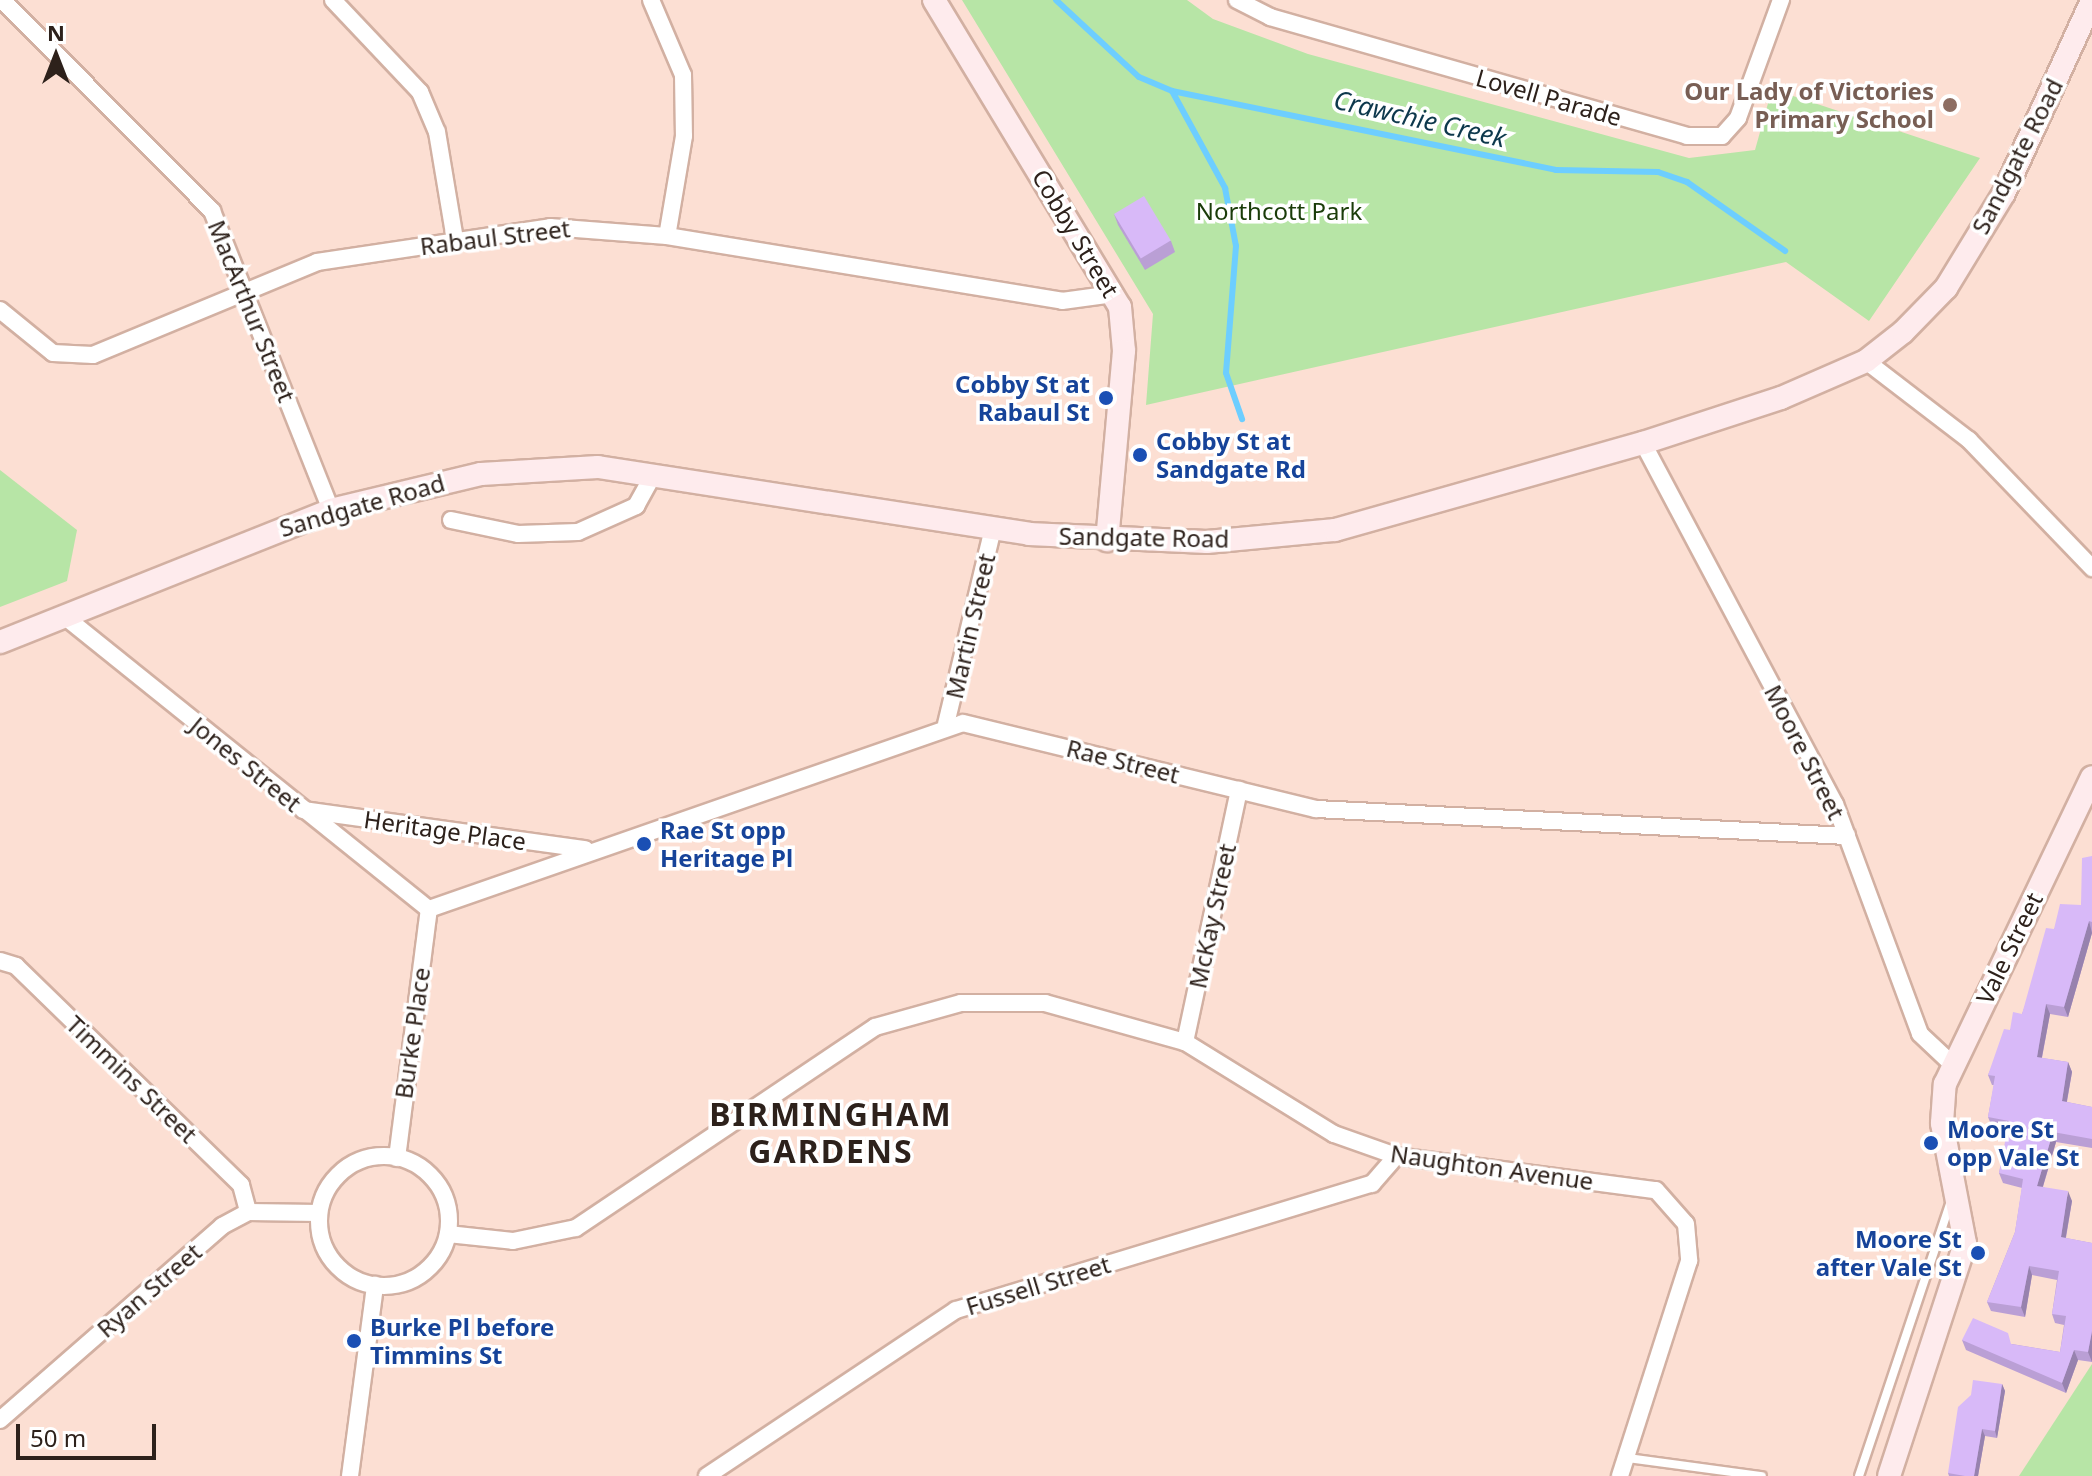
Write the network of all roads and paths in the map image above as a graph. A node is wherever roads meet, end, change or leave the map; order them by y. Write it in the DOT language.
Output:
graph roads {
  1 [pos="2,0"];
  2 [pos="333,0"];
  3 [pos="651,0"];
  4 [pos="934,0"];
  5 [pos="1237,0"];
  6 [pos="1781,0"];
  7 [pos="2092,1"];
  8 [pos="667,236"];
  9 [pos="455,240"];
  10 [pos="245,293"];
  11 [pos="1114,294"];
  12 [pos="0,310"];
  13 [pos="1866,361"];
  14 [pos="1643,443"];
  15 [pos="653,475"];
  16 [pos="331,510"];
  17 [pos="451,520"];
  18 [pos="993,528"];
  19 [pos="1107,540"];
  20 [pos="2092,568"];
  21 [pos="64,616"];
  22 [pos="0,642"];
  23 [pos="946,724"];
  24 [pos="2092,777"];
  25 [pos="1239,790"];
  26 [pos="302,810"];
  27 [pos="1847,836"];
  28 [pos="589,850"];
  29 [pos="429,909"];
  30 [pos="0,961"];
  31 [pos="1185,1042"];
  32 [pos="1952,1064"];
  33 [pos="1396,1156"];
  34 [pos="397,1158"];
  35 [pos="1955,1182"];
  36 [pos="248,1212"];
  37 [pos="319,1213"];
  38 [pos="448,1234"];
  39 [pos="375,1285"];
  40 [pos="2,1414"];
  41 [pos="1628,1458"];
  42 [pos="350,1476"];
  43 [pos="707,1476"];
  44 [pos="1620,1476"];
  45 [pos="1762,1476"];
  46 [pos="1859,1476"];
  47 [pos="1889,1476"];
  1 -- 10 [label="street, MacArthur Street"];
  2 -- 9 [label="street"];
  3 -- 8 [label="street"];
  4 -- 11 [label="main road, Cobby Street"];
  5 -- 6 [label="street, Lovell Parade"];
  7 -- 13 [label="main road, Sandgate Road"];
  8 -- 9 [label="street, Rabaul Street"];
  8 -- 11 [label="street, Rabaul Street"];
  9 -- 10 [label="street, Rabaul Street"];
  10 -- 12 [label="street, Rabaul Street"];
  10 -- 16 [label="street, MacArthur Street"];
  11 -- 19 [label="main road, Cobby Street"];
  13 -- 14 [label="main road, Sandgate Road"];
  13 -- 20 [label="street"];
  14 -- 19 [label="main road, Sandgate Road"];
  14 -- 27 [label="street, Moore Street"];
  15 -- 16 [label="main road, Sandgate Road"];
  15 -- 17 [label="street"];
  15 -- 18 [label="main road, Sandgate Road"];
  16 -- 21 [label="main road, Sandgate Road"];
  18 -- 19 [label="main road, Sandgate Road"];
  18 -- 23 [label="street, Martin Street"];
  21 -- 22 [label="main road, Sandgate Road"];
  21 -- 26 [label="street, Jones Street"];
  23 -- 25 [label="street, Rae Street"];
  23 -- 28 [label="street, Rae Street"];
  24 -- 32 [label="main road, Vale Street"];
  25 -- 27 [label="street, Rae Street"];
  25 -- 31 [label="street, McKay Street"];
  26 -- 28 [label="street, Heritage Place"];
  26 -- 29 [label="street, Jones Street"];
  27 -- 32 [label="street, Moore Street"];
  28 -- 29 [label="street, Rae Street"];
  29 -- 34 [label="street, Burke Place"];
  30 -- 36 [label="street, Timmins Street"];
  31 -- 33 [label="street, Naughton Avenue"];
  31 -- 38 [label="street, Naughton Avenue"];
  32 -- 35 [label="main road, Vale Street"];
  33 -- 41 [label="street, Naughton Avenue"];
  33 -- 43 [label="street, Fussell Street"];
  34 -- 37 [label="street"];
  34 -- 38 [label="street"];
  35 -- 46 [label="lane"];
  35 -- 47 [label="main road"];
  36 -- 37 [label="street"];
  36 -- 40 [label="street, Ryan Street"];
  37 -- 39 [label="street"];
  38 -- 39 [label="street"];
  39 -- 42 [label="street"];
  41 -- 44 [label="street, Naughton Avenue"];
  41 -- 45 [label="lane"];
}
